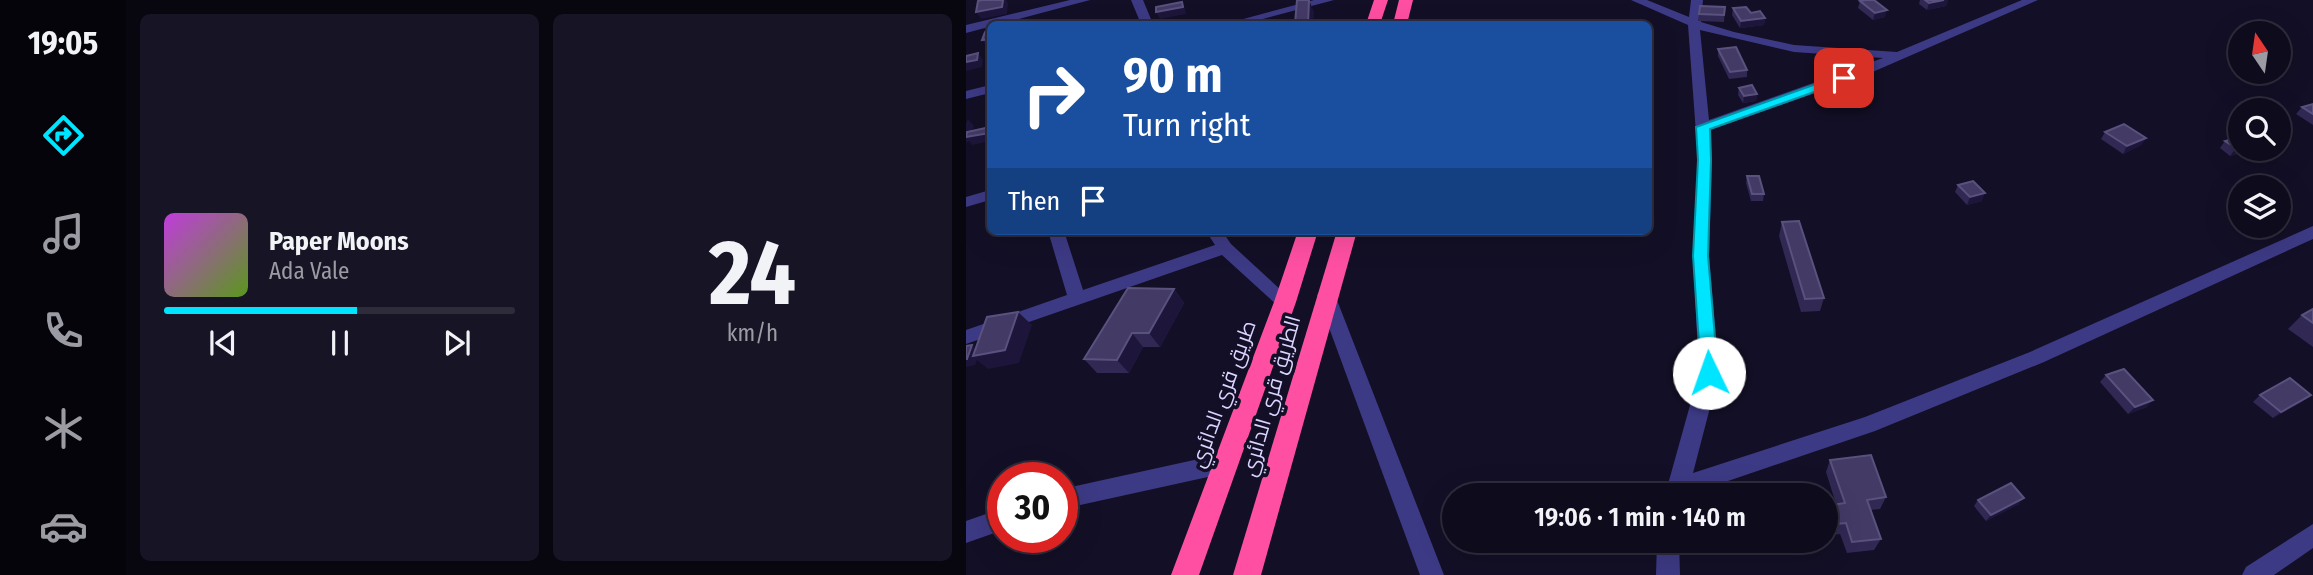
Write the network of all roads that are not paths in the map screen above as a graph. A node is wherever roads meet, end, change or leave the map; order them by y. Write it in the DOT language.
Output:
graph roads {
  1 [pos="1084,0"];
  2 [pos="1137,0"];
  3 [pos="1328,0"];
  4 [pos="1381,0"];
  5 [pos="1406,0"];
  6 [pos="1637,0"];
  7 [pos="1697,0"];
  8 [pos="2032,0"];
  9 [pos="999,21"];
  10 [pos="1146,21"];
  11 [pos="1243,21"];
  12 [pos="1374,21"];
  13 [pos="1401,21"];
  14 [pos="987,24"];
  15 [pos="1694,26"];
  16 [pos="966,29"];
  17 [pos="1902,53"];
  18 [pos="987,90"];
  19 [pos="966,95"];
  20 [pos="1703,127"];
  21 [pos="987,196"];
  22 [pos="966,202"];
  23 [pos="2313,232"];
  24 [pos="1057,235"];
  25 [pos="1217,235"];
  26 [pos="1307,235"];
  27 [pos="1346,235"];
  28 [pos="1225,248"];
  29 [pos="1326,295"];
  30 [pos="1077,298"];
  31 [pos="1285,302"];
  32 [pos="966,337"];
  33 [pos="1226,463"];
  34 [pos="1679,483"];
  35 [pos="1703,483"];
  36 [pos="1078,495"];
  37 [pos="987,525"];
  38 [pos="966,532"];
  39 [pos="2313,535"];
  40 [pos="1668,553"];
  41 [pos="1185,575"];
  42 [pos="1247,575"];
  43 [pos="1432,575"];
  44 [pos="1668,575"];
  45 [pos="2254,575"];
  1 -- 9 [label="street"];
  2 -- 10 [label="street"];
  3 -- 11 [label="street"];
  4 -- 12 [label="highway"];
  5 -- 13 [label="highway"];
  6 -- 15 [label="street"];
  7 -- 15 [label="street"];
  8 -- 17 [label="street"];
  14 -- 16 [label="street"];
  15 -- 17 [label="street"];
  15 -- 20 [label="street"];
  17 -- 20 [label="street"];
  18 -- 19 [label="street"];
  20 -- 34 [label="street"];
  21 -- 22 [label="street"];
  23 -- 35 [label="street"];
  24 -- 30 [label="street"];
  25 -- 28 [label="street"];
  26 -- 31 [label="highway, طريق قري الدائري"];
  27 -- 29 [label="highway, الطريق قري الدائري"];
  28 -- 30 [label="street"];
  28 -- 31 [label="street"];
  29 -- 42 [label="highway, الطريق قري الدائري"];
  29 -- 43 [label="street"];
  30 -- 32 [label="street"];
  31 -- 33 [label="highway, طريق قري الدائري"];
  33 -- 36 [label="street"];
  33 -- 41 [label="highway, طريق قري الدائري"];
  37 -- 38 [label="street"];
  39 -- 45 [label="street"];
  40 -- 44 [label="street"];
}
